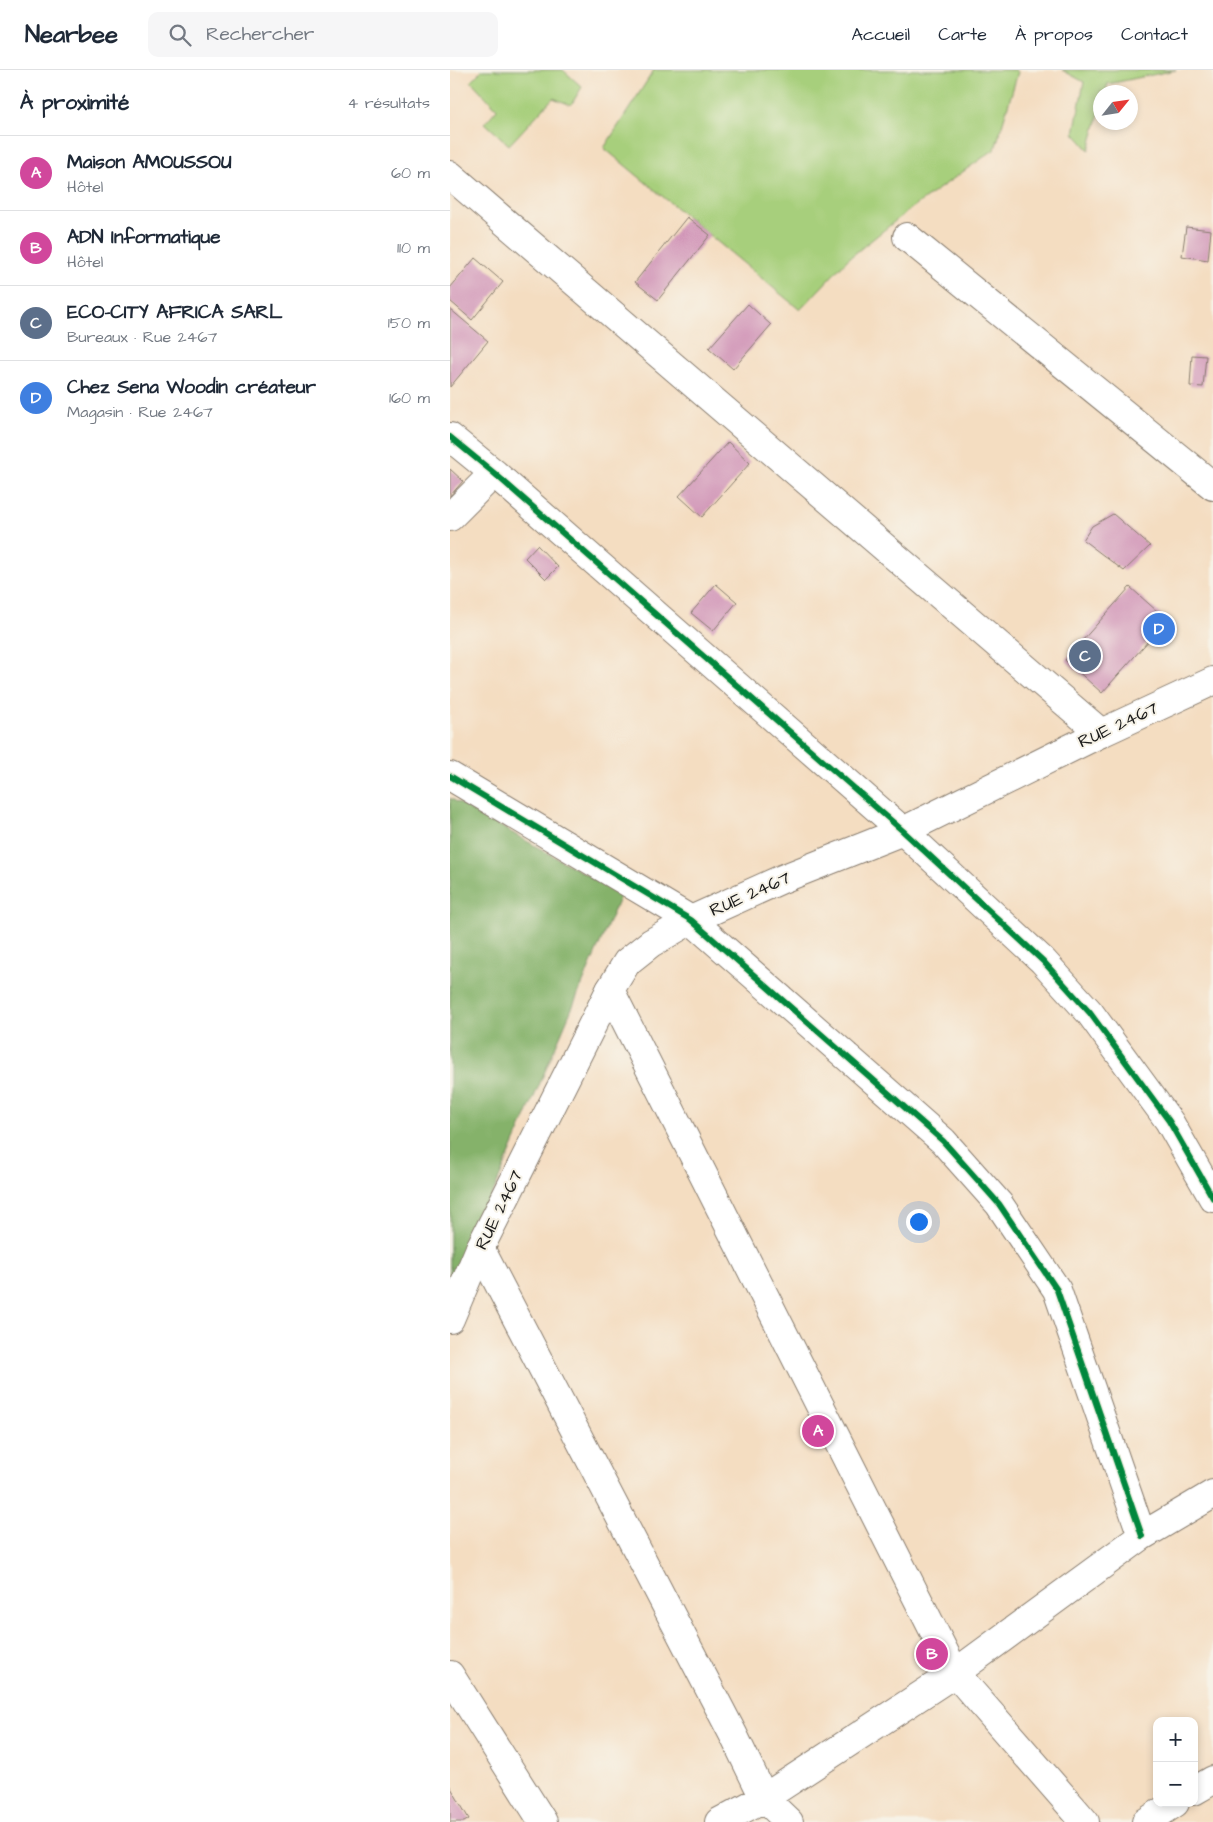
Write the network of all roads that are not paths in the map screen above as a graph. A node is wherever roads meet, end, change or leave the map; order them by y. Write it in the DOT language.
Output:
graph roads {
  1 [pos="450,175"];
  2 [pos="906,237"];
  3 [pos="450,437"];
  4 [pos="494,473"];
  5 [pos="1213,486"];
  6 [pos="450,518"];
  7 [pos="1213,682"];
  8 [pos="1101,733"];
  9 [pos="450,776"];
  10 [pos="903,831"];
  11 [pos="691,920"];
  12 [pos="610,990"];
  13 [pos="1213,1198"];
  14 [pos="480,1248"];
  15 [pos="450,1319"];
  16 [pos="1213,1494"];
  17 [pos="1142,1536"];
  18 [pos="955,1673"];
  19 [pos="450,1675"];
  20 [pos="1213,1780"];
  21 [pos="1198,1789"];
  22 [pos="764,1798"];
  23 [pos="1170,1807"];
  24 [pos="543,1822"];
  25 [pos="719,1822"];
  26 [pos="789,1822"];
  27 [pos="1085,1822"];
  28 [pos="1146,1822"];
  1 -- 8 [label="street"];
  2 -- 5 [label="street"];
  3 -- 4 [label="street"];
  4 -- 6 [label="street"];
  4 -- 10 [label="street"];
  7 -- 8 [label="street, RUE 2467"];
  8 -- 10 [label="street, RUE 2467"];
  9 -- 11 [label="street"];
  10 -- 11 [label="street, RUE 2467"];
  10 -- 13 [label="street"];
  11 -- 12 [label="street, RUE 2467"];
  11 -- 17 [label="street"];
  12 -- 14 [label="street, RUE 2467"];
  12 -- 18 [label="street"];
  14 -- 15 [label="street, RUE 2467"];
  14 -- 22 [label="street"];
  16 -- 17 [label="street"];
  17 -- 18 [label="street"];
  18 -- 22 [label="street"];
  18 -- 27 [label="street"];
  19 -- 24 [label="street"];
  20 -- 21 [label="street"];
  22 -- 25 [label="street"];
  22 -- 26 [label="street"];
  23 -- 28 [label="street"];
}
